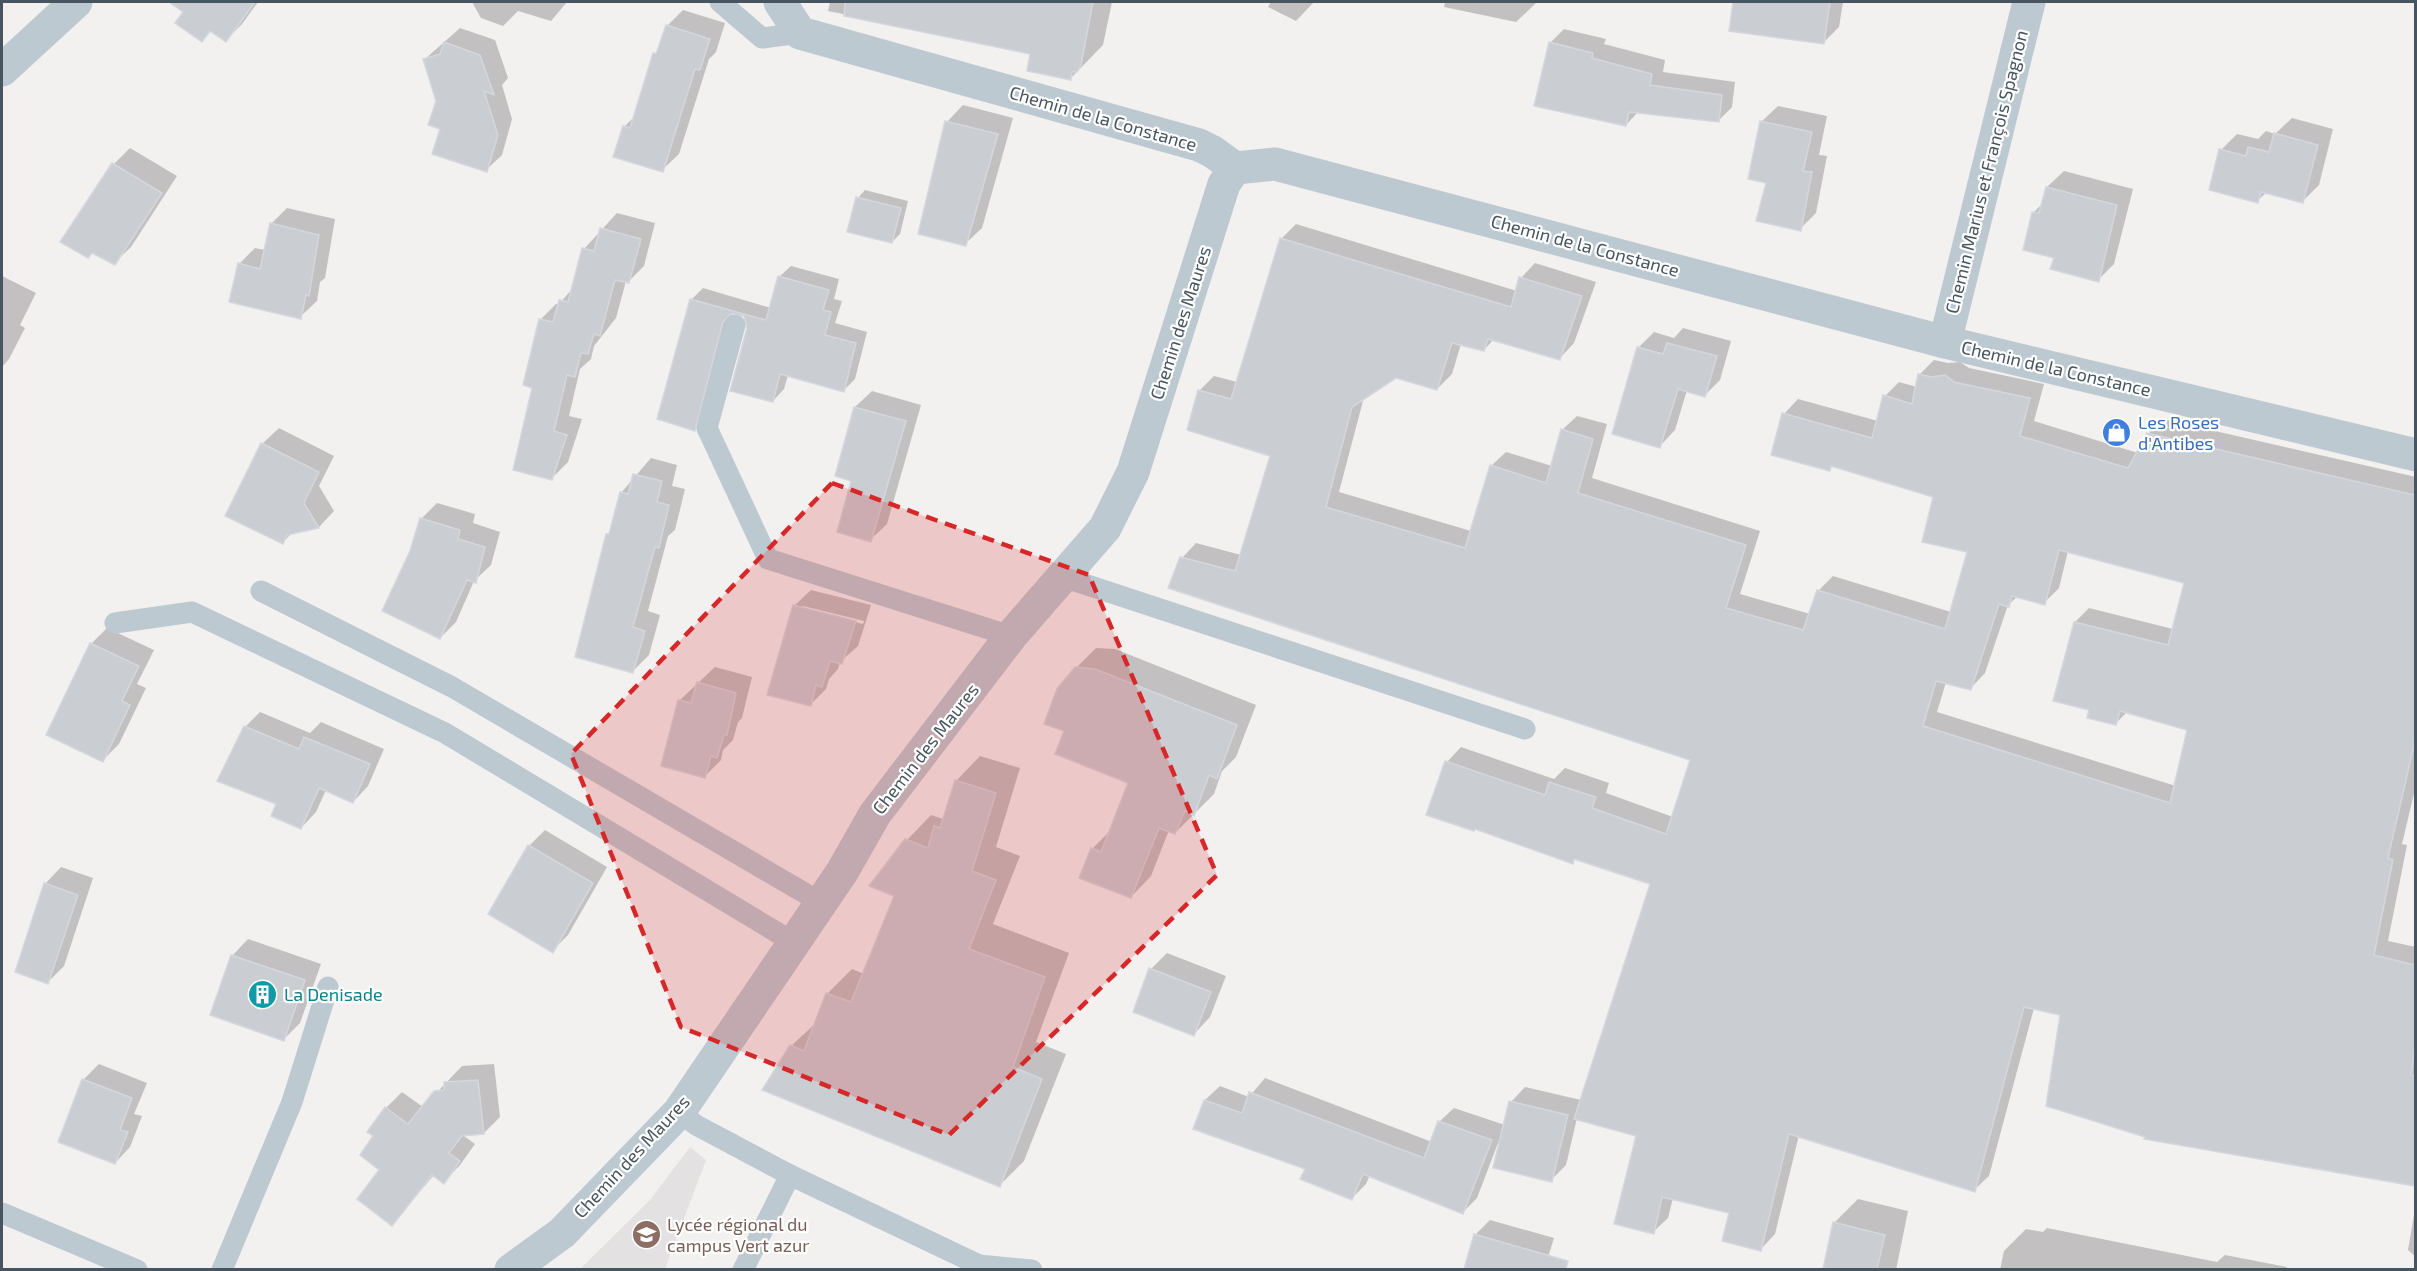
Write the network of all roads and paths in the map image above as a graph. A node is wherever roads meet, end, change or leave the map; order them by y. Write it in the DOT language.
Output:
graph roads {
  1 [pos="76,2"];
  2 [pos="720,2"];
  3 [pos="780,2"];
  4 [pos="2029,2"];
  5 [pos="800,33"];
  6 [pos="2,70"];
  7 [pos="1235,168"];
  8 [pos="735,325"];
  9 [pos="1945,342"];
  10 [pos="2415,455"];
  11 [pos="1063,577"];
  12 [pos="261,591"];
  13 [pos="115,623"];
  14 [pos="1011,636"];
  15 [pos="1525,729"];
  16 [pos="820,902"];
  17 [pos="793,942"];
  18 [pos="328,987"];
  19 [pos="679,1112"];
  20 [pos="790,1175"];
  21 [pos="2,1213"];
  22 [pos="137,1269"];
  23 [pos="222,1269"];
  24 [pos="512,1269"];
  25 [pos="743,1269"];
  26 [pos="1032,1269"];
  1 -- 6 [label="street"];
  2 -- 5 [label="lane"];
  3 -- 5 [label="street"];
  4 -- 9 [label="street, Chemin Marius et François Spagnon"];
  5 -- 7 [label="street, Chemin de la Constance"];
  7 -- 9 [label="street, Chemin de la Constance"];
  7 -- 11 [label="street, Chemin des Maures"];
  8 -- 14 [label="lane"];
  9 -- 10 [label="street, Chemin de la Constance"];
  11 -- 14 [label="street, Chemin des Maures"];
  11 -- 15 [label="lane"];
  12 -- 16 [label="lane"];
  13 -- 17 [label="lane"];
  14 -- 16 [label="street, Chemin des Maures"];
  16 -- 17 [label="street, Chemin des Maures"];
  17 -- 19 [label="street, Chemin des Maures"];
  18 -- 23 [label="lane"];
  19 -- 20 [label="lane"];
  19 -- 24 [label="street, Chemin des Maures"];
  20 -- 25 [label="lane"];
  20 -- 26 [label="lane"];
  21 -- 22 [label="lane"];
}
